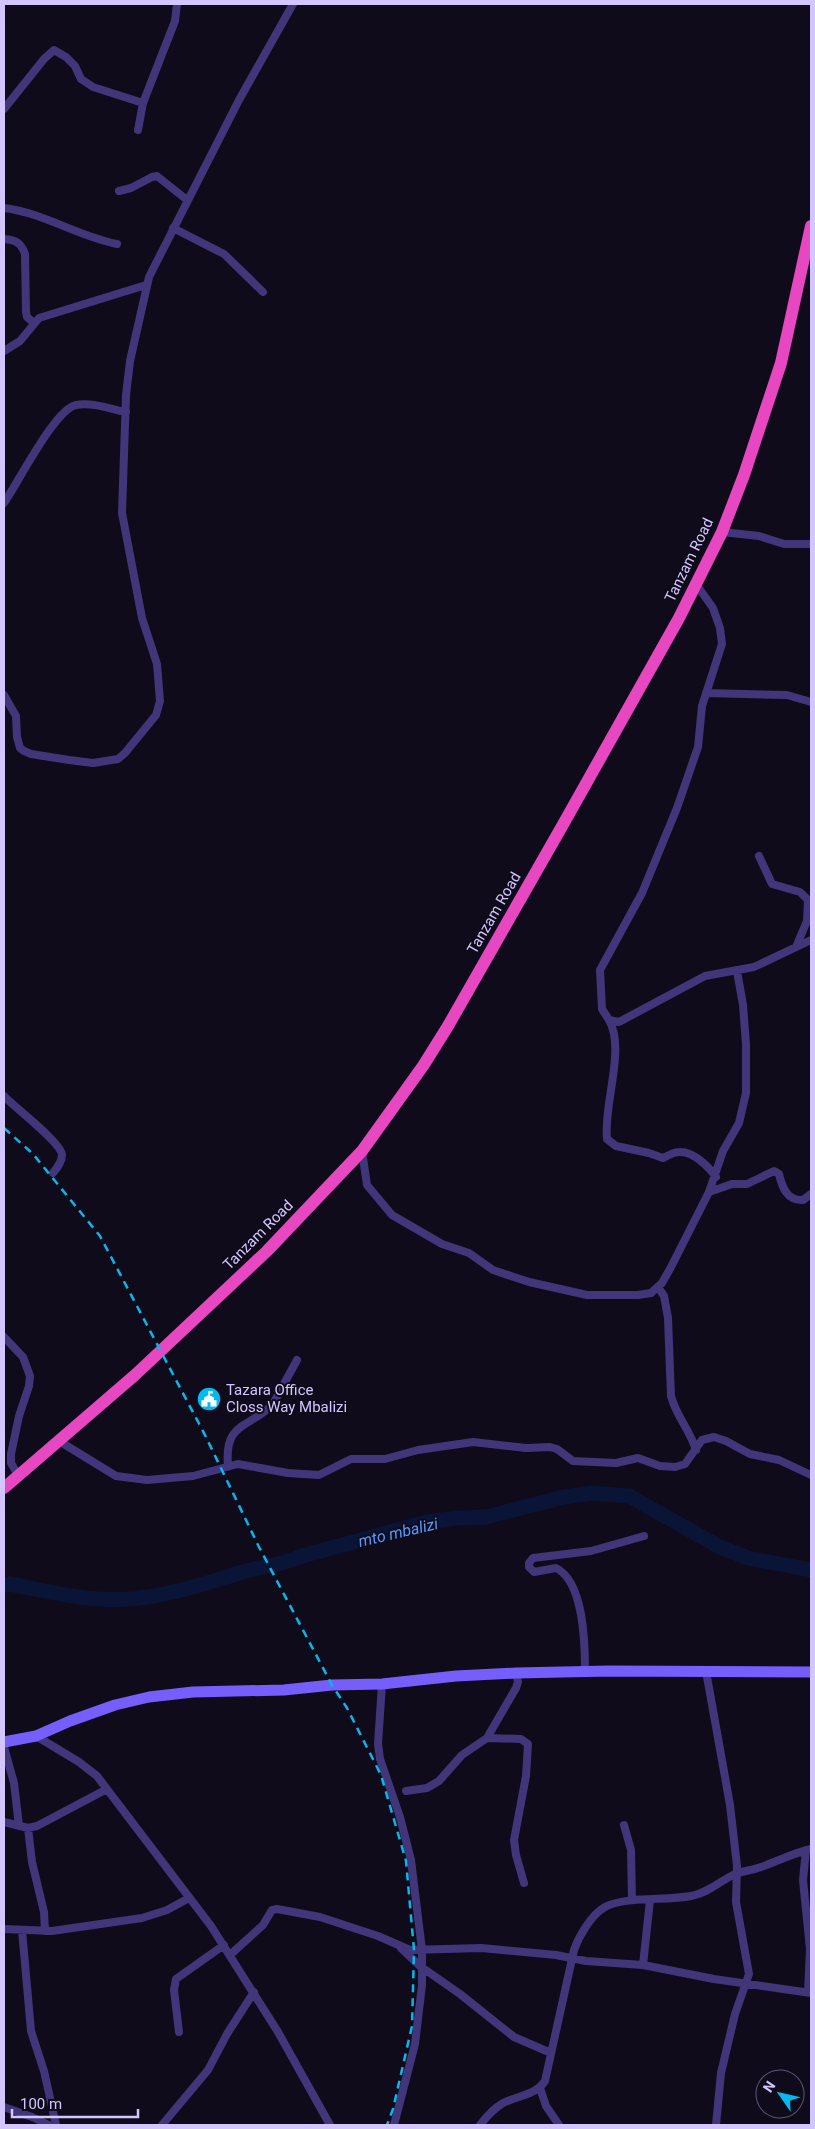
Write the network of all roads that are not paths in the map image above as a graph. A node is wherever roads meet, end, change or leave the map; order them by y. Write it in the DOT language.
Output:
graph roads {
  1 [pos="177,4"];
  2 [pos="293,4"];
  3 [pos="143,103"];
  4 [pos="4,109"];
  5 [pos="138,130"];
  6 [pos="119,191"];
  7 [pos="187,200"];
  8 [pos="4,208"];
  9 [pos="811,226"];
  10 [pos="173,228"];
  11 [pos="4,239"];
  12 [pos="117,244"];
  13 [pos="146,285"];
  14 [pos="262,292"];
  15 [pos="34,323"];
  16 [pos="4,351"];
  17 [pos="126,412"];
  18 [pos="4,503"];
  19 [pos="722,532"];
  20 [pos="811,544"];
  21 [pos="696,584"];
  22 [pos="706,693"];
  23 [pos="4,695"];
  24 [pos="811,702"];
  25 [pos="759,856"];
  26 [pos="811,940"];
  27 [pos="796,947"];
  28 [pos="737,971"];
  29 [pos="610,1020"];
  30 [pos="4,1096"];
  31 [pos="362,1151"];
  32 [pos="53,1173"];
  33 [pos="716,1177"];
  34 [pos="709,1192"];
  35 [pos="811,1194"];
  36 [pos="658,1287"];
  37 [pos="4,1337"];
  38 [pos="297,1360"];
  39 [pos="59,1441"];
  40 [pos="696,1450"];
  41 [pos="4,1456"];
  42 [pos="11,1463"];
  43 [pos="228,1466"];
  44 [pos="18,1475"];
  45 [pos="811,1475"];
  46 [pos="4,1488"];
  47 [pos="644,1536"];
  48 [pos="585,1671"];
  49 [pos="706,1671"];
  50 [pos="811,1672"];
  51 [pos="516,1673"];
  52 [pos="382,1684"];
  53 [pos="36,1736"];
  54 [pos="487,1738"];
  55 [pos="4,1742"];
  56 [pos="4,1747"];
  57 [pos="107,1788"];
  58 [pos="406,1791"];
  59 [pos="4,1822"];
  60 [pos="624,1824"];
  61 [pos="19,1826"];
  62 [pos="28,1828"];
  63 [pos="809,1850"];
  64 [pos="736,1874"];
  65 [pos="524,1883"];
  66 [pos="189,1898"];
  67 [pos="632,1900"];
  68 [pos="650,1900"];
  69 [pos="4,1929"];
  70 [pos="22,1930"];
  71 [pos="45,1931"];
  72 [pos="224,1945"];
  73 [pos="399,1946"];
  74 [pos="422,1950"];
  75 [pos="230,1954"];
  76 [pos="572,1958"];
  77 [pos="643,1965"];
  78 [pos="422,1968"];
  79 [pos="746,1983"];
  80 [pos="254,1992"];
  81 [pos="809,1993"];
  82 [pos="179,2032"];
  83 [pos="551,2053"];
  84 [pos="540,2088"];
  85 [pos="4,2107"];
  86 [pos="49,2125"];
  87 [pos="56,2125"];
  88 [pos="162,2125"];
  89 [pos="330,2125"];
  90 [pos="394,2125"];
  91 [pos="480,2125"];
  92 [pos="559,2125"];
  93 [pos="716,2125"];
  1 -- 3 [label="street"];
  2 -- 7 [label="street"];
  3 -- 4 [label="street"];
  3 -- 5 [label="street"];
  6 -- 7 [label="street"];
  7 -- 10 [label="street"];
  8 -- 12 [label="street"];
  9 -- 19 [label="highway, Tanzam Road"];
  10 -- 13 [label="street"];
  10 -- 14 [label="street"];
  11 -- 15 [label="street"];
  13 -- 15 [label="street"];
  13 -- 17 [label="street"];
  15 -- 16 [label="street"];
  17 -- 18 [label="street"];
  17 -- 23 [label="street"];
  19 -- 20 [label="street"];
  19 -- 21 [label="highway, Tanzam Road"];
  21 -- 22 [label="street"];
  21 -- 31 [label="highway, Tanzam Road"];
  22 -- 24 [label="street"];
  22 -- 29 [label="street"];
  25 -- 27 [label="street"];
  26 -- 27 [label="street"];
  27 -- 28 [label="street"];
  28 -- 29 [label="street"];
  28 -- 33 [label="street"];
  29 -- 33 [label="street"];
  30 -- 32 [label="street"];
  31 -- 36 [label="street"];
  31 -- 39 [label="highway, Tanzam Road"];
  33 -- 34 [label="street"];
  34 -- 35 [label="street"];
  34 -- 36 [label="street"];
  36 -- 40 [label="street"];
  37 -- 42 [label="street"];
  38 -- 43 [label="street"];
  39 -- 43 [label="street"];
  39 -- 44 [label="highway, Tanzam Road"];
  40 -- 43 [label="street"];
  40 -- 45 [label="street"];
  41 -- 42 [label="street"];
  42 -- 44 [label="street"];
  44 -- 46 [label="highway, Tanzam Road"];
  47 -- 48 [label="street"];
  48 -- 49 [label="main road"];
  48 -- 51 [label="main road"];
  49 -- 50 [label="main road"];
  49 -- 64 [label="street"];
  51 -- 52 [label="main road"];
  51 -- 54 [label="street"];
  52 -- 53 [label="main road"];
  52 -- 74 [label="street"];
  53 -- 55 [label="main road"];
  53 -- 57 [label="street"];
  54 -- 58 [label="street"];
  54 -- 65 [label="street"];
  56 -- 61 [label="street"];
  57 -- 62 [label="street"];
  57 -- 66 [label="street"];
  59 -- 61 [label="street"];
  60 -- 67 [label="street"];
  61 -- 62 [label="street"];
  62 -- 71 [label="street"];
  63 -- 64 [label="street"];
  63 -- 81 [label="street"];
  64 -- 68 [label="street"];
  64 -- 79 [label="street"];
  66 -- 71 [label="street"];
  66 -- 72 [label="street"];
  67 -- 68 [label="street"];
  67 -- 76 [label="street"];
  68 -- 77 [label="street"];
  69 -- 70 [label="street"];
  70 -- 71 [label="street"];
  70 -- 87 [label="street"];
  72 -- 75 [label="street"];
  72 -- 82 [label="street"];
  73 -- 74 [label="street"];
  73 -- 75 [label="street"];
  73 -- 78 [label="street"];
  74 -- 76 [label="street"];
  74 -- 78 [label="street"];
  75 -- 80 [label="street"];
  76 -- 77 [label="street"];
  76 -- 83 [label="street"];
  77 -- 79 [label="street"];
  78 -- 83 [label="street"];
  78 -- 90 [label="street"];
  79 -- 81 [label="street"];
  79 -- 93 [label="street"];
  80 -- 88 [label="street"];
  80 -- 89 [label="street"];
  83 -- 84 [label="street"];
  84 -- 91 [label="street"];
  84 -- 92 [label="street"];
  85 -- 86 [label="street"];
}
